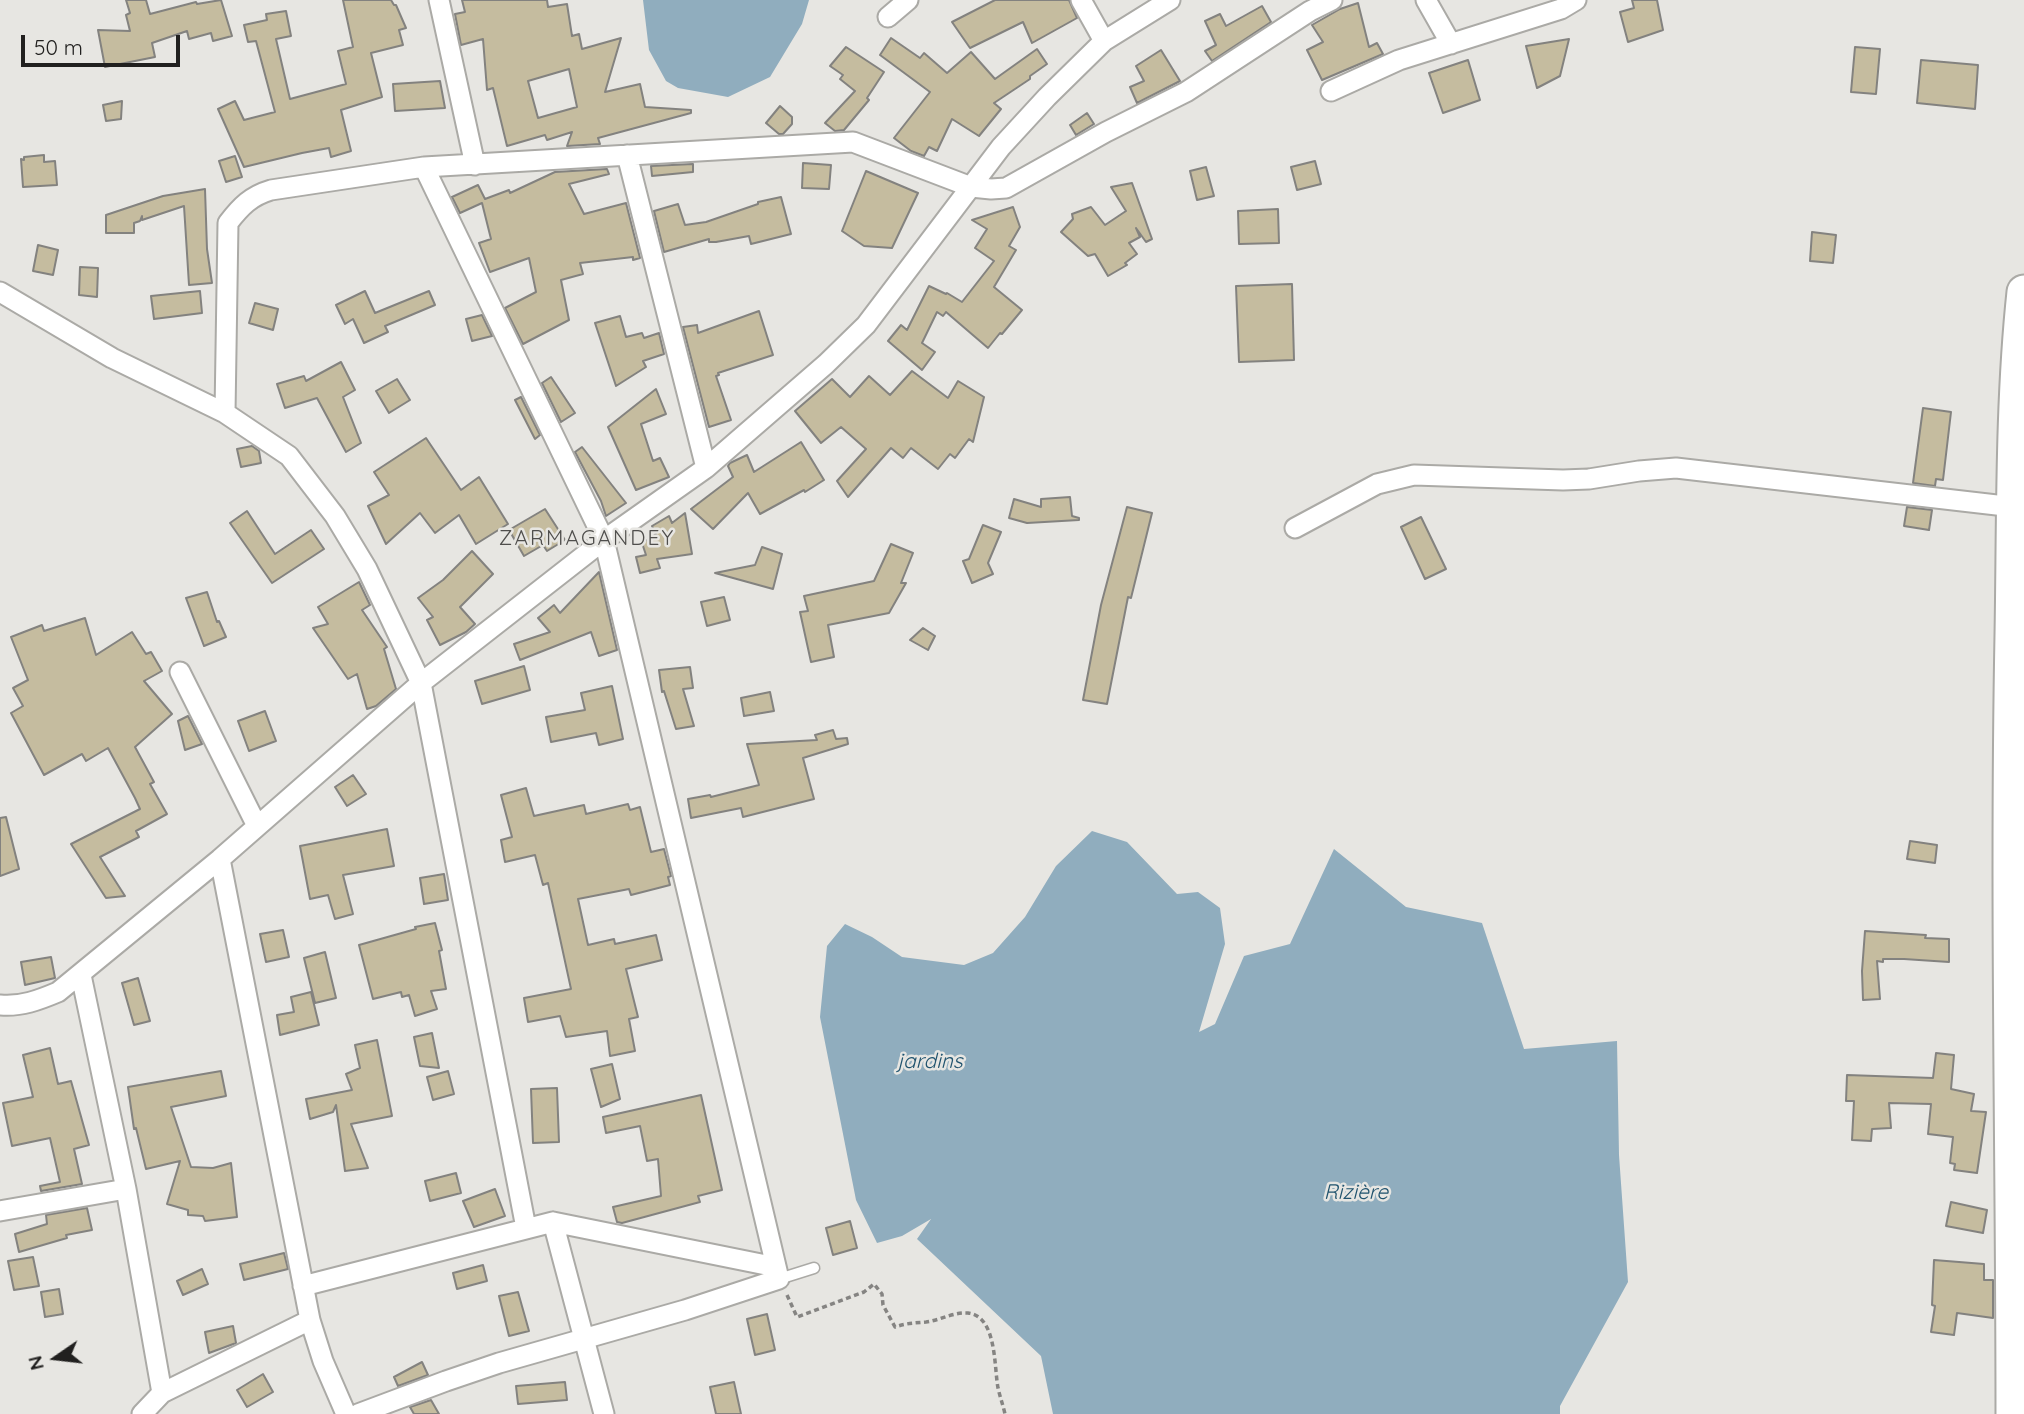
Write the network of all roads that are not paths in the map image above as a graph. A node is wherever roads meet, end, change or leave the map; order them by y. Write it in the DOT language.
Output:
graph roads {
  1 [pos="439,0"];
  2 [pos="908,0"];
  3 [pos="1081,0"];
  4 [pos="1170,0"];
  5 [pos="1332,0"];
  6 [pos="1426,0"];
  7 [pos="1576,0"];
  8 [pos="888,16"];
  9 [pos="1104,41"];
  10 [pos="1451,44"];
  11 [pos="1331,91"];
  12 [pos="627,155"];
  13 [pos="475,165"];
  14 [pos="424,167"];
  15 [pos="971,187"];
  16 [pos="0,292"];
  17 [pos="2024,292"];
  18 [pos="225,413"];
  19 [pos="706,468"];
  20 [pos="2014,508"];
  21 [pos="1295,528"];
  22 [pos="604,540"];
  23 [pos="180,672"];
  24 [pos="421,683"];
  25 [pos="257,826"];
  26 [pos="220,859"];
  27 [pos="81,975"];
  28 [pos="0,1005"];
  29 [pos="126,1189"];
  30 [pos="0,1211"];
  31 [pos="552,1222"];
  32 [pos="526,1228"];
  33 [pos="814,1268"];
  34 [pos="777,1273"];
  35 [pos="303,1286"];
  36 [pos="310,1321"];
  37 [pos="585,1340"];
  38 [pos="162,1392"];
  39 [pos="2017,1395"];
  40 [pos="142,1414"];
  41 [pos="346,1414"];
  42 [pos="358,1414"];
  43 [pos="604,1414"];
  1 -- 13 [label="street"];
  2 -- 8 [label="street"];
  3 -- 9 [label="street"];
  4 -- 9 [label="street"];
  5 -- 15 [label="street"];
  6 -- 10 [label="street"];
  7 -- 10 [label="street"];
  9 -- 15 [label="street"];
  10 -- 11 [label="street"];
  12 -- 13 [label="street"];
  12 -- 15 [label="street"];
  12 -- 19 [label="street"];
  13 -- 14 [label="street"];
  14 -- 18 [label="street"];
  14 -- 22 [label="street"];
  15 -- 19 [label="street"];
  16 -- 18 [label="street"];
  17 -- 20 [label="highway"];
  18 -- 24 [label="street"];
  19 -- 22 [label="street"];
  20 -- 21 [label="street"];
  20 -- 39 [label="highway"];
  22 -- 24 [label="street"];
  22 -- 34 [label="street"];
  23 -- 25 [label="street"];
  24 -- 25 [label="street"];
  24 -- 32 [label="street"];
  25 -- 26 [label="street"];
  26 -- 27 [label="street"];
  26 -- 35 [label="street"];
  27 -- 28 [label="street"];
  27 -- 29 [label="street"];
  29 -- 30 [label="street"];
  29 -- 38 [label="street"];
  31 -- 32 [label="street"];
  31 -- 34 [label="street"];
  31 -- 37 [label="street"];
  32 -- 35 [label="street"];
  33 -- 34 [label="lane"];
  34 -- 37 [label="street"];
  35 -- 36 [label="street"];
  36 -- 38 [label="street"];
  36 -- 41 [label="street"];
  37 -- 42 [label="street"];
  37 -- 43 [label="street"];
  38 -- 40 [label="street"];
}
